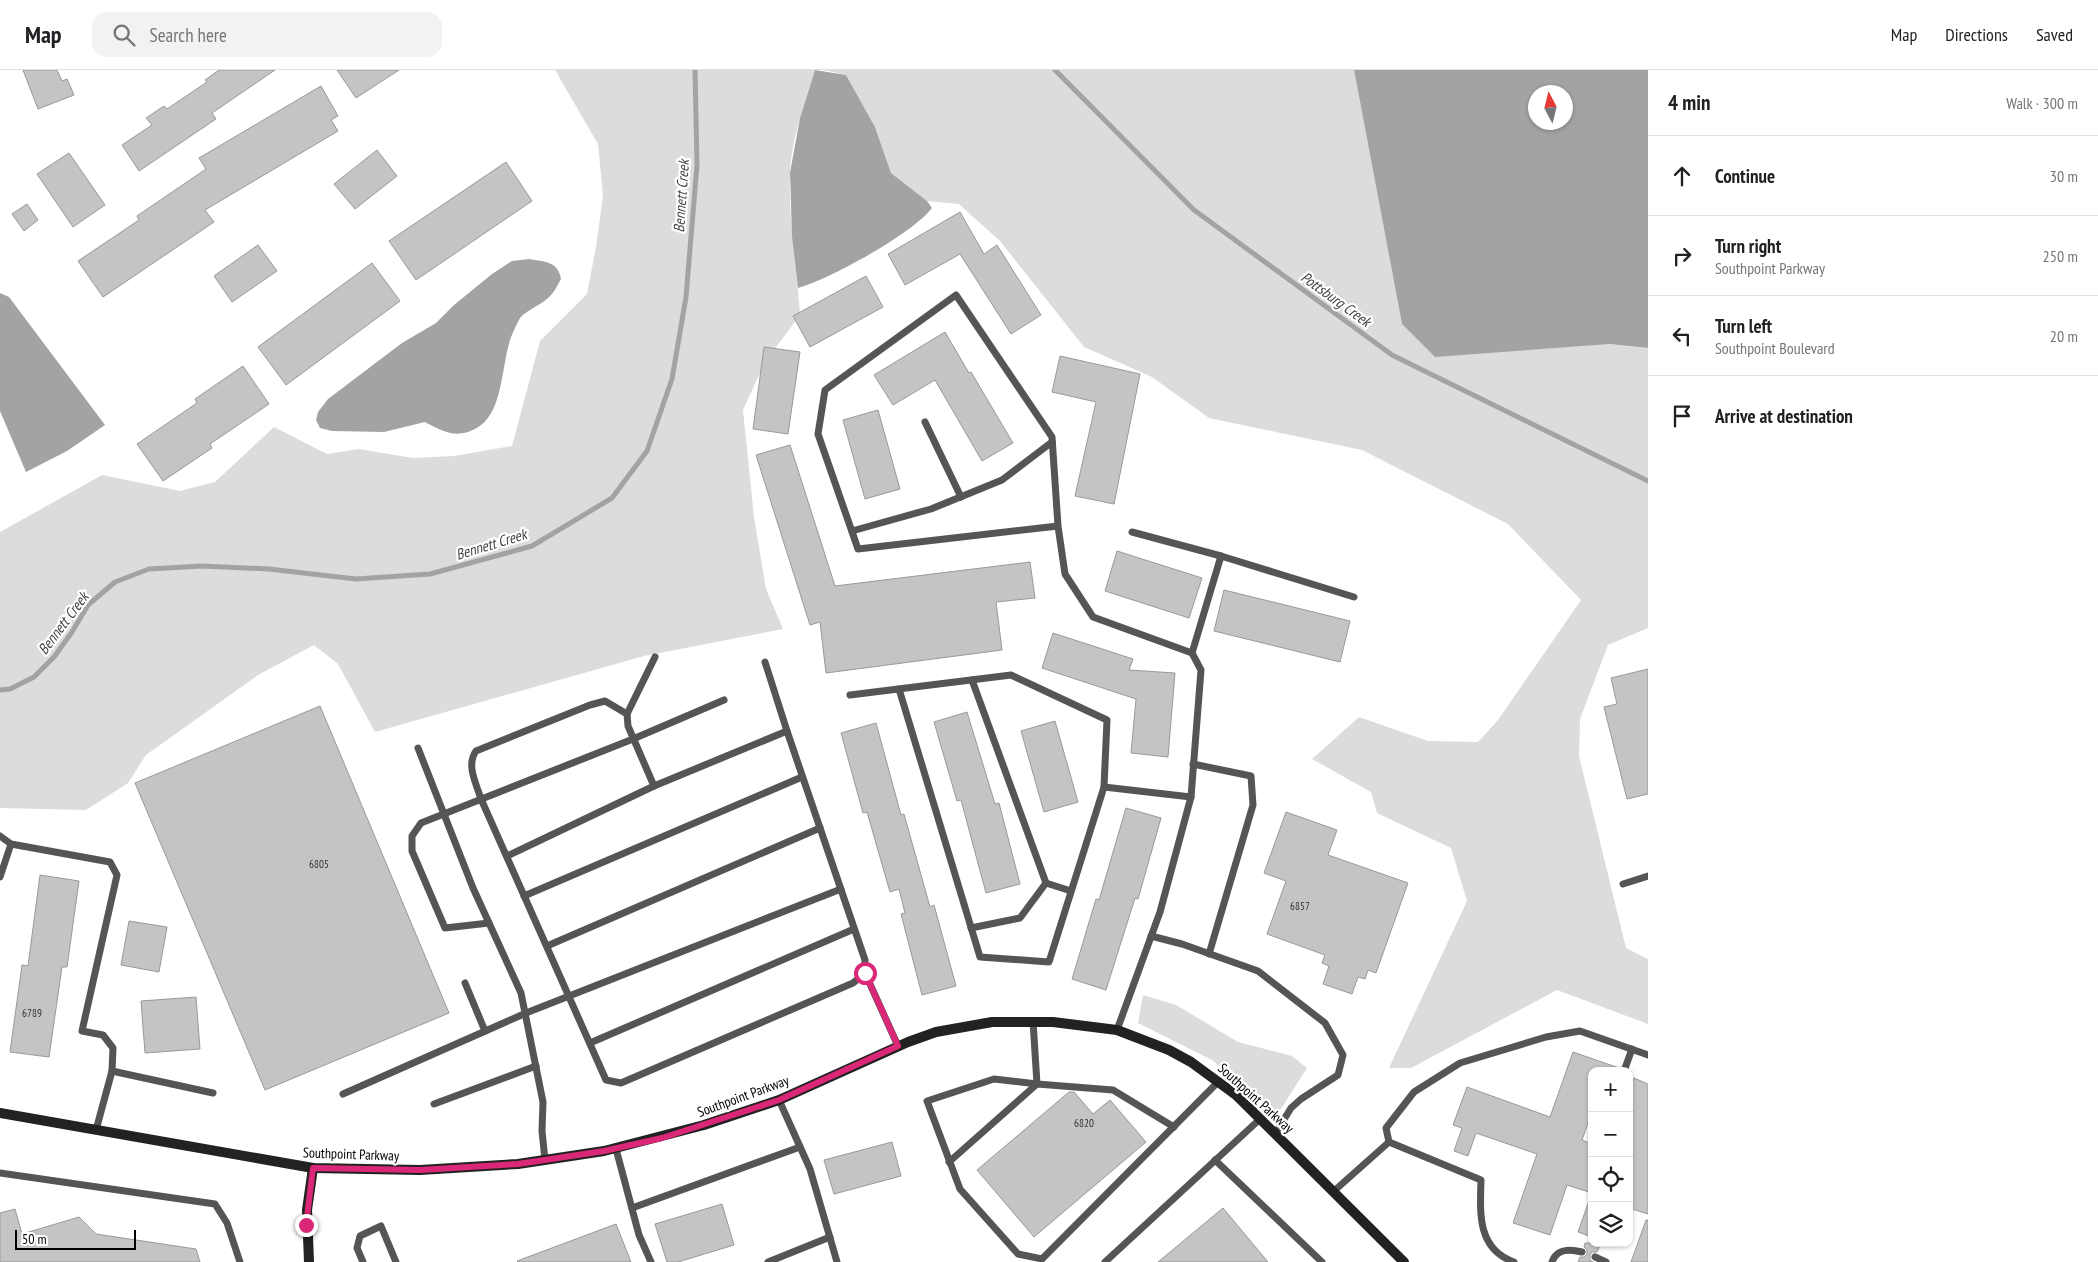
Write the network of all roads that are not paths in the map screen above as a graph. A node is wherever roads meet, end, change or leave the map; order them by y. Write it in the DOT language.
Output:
graph roads {
  1 [pos="925,422"];
  2 [pos="1052,442"];
  3 [pos="961,497"];
  4 [pos="1058,526"];
  5 [pos="852,531"];
  6 [pos="1132,532"];
  7 [pos="1221,556"];
  8 [pos="1354,597"];
  9 [pos="1192,654"];
  10 [pos="654,657"];
  11 [pos="765,662"];
  12 [pos="972,680"];
  13 [pos="899,689"];
  14 [pos="850,694"];
  15 [pos="724,700"];
  16 [pos="627,714"];
  17 [pos="788,731"];
  18 [pos="634,739"];
  19 [pos="418,748"];
  20 [pos="1194,764"];
  21 [pos="802,777"];
  22 [pos="654,786"];
  23 [pos="1104,786"];
  24 [pos="1191,797"];
  25 [pos="481,799"];
  26 [pos="444,814"];
  27 [pos="820,828"];
  28 [pos="0,836"];
  29 [pos="10,844"];
  30 [pos="506,856"];
  31 [pos="1648,876"];
  32 [pos="0,877"];
  33 [pos="1046,883"];
  34 [pos="1623,884"];
  35 [pos="841,889"];
  36 [pos="1072,891"];
  37 [pos="524,896"];
  38 [pos="489,923"];
  39 [pos="971,928"];
  40 [pos="854,929"];
  41 [pos="1151,936"];
  42 [pos="546,946"];
  43 [pos="1209,954"];
  44 [pos="865,973"];
  45 [pos="466,983"];
  46 [pos="569,996"];
  47 [pos="526,1013"];
  48 [pos="1033,1021"];
  49 [pos="1117,1030"];
  50 [pos="485,1032"];
  51 [pos="590,1043"];
  52 [pos="898,1046"];
  53 [pos="1632,1049"];
  54 [pos="1648,1055"];
  55 [pos="536,1066"];
  56 [pos="1625,1067"];
  57 [pos="112,1071"];
  58 [pos="1219,1081"];
  59 [pos="1037,1084"];
  60 [pos="214,1093"];
  61 [pos="343,1094"];
  62 [pos="779,1100"];
  63 [pos="434,1104"];
  64 [pos="0,1113"];
  65 [pos="1260,1119"];
  66 [pos="1174,1127"];
  67 [pos="96,1130"];
  68 [pos="1275,1134"];
  69 [pos="1389,1142"];
  70 [pos="800,1147"];
  71 [pos="616,1148"];
  72 [pos="545,1160"];
  73 [pos="1214,1160"];
  74 [pos="948,1162"];
  75 [pos="313,1168"];
  76 [pos="0,1173"];
  77 [pos="1334,1191"];
  78 [pos="632,1208"];
  79 [pos="830,1236"];
  80 [pos="1582,1252"];
  81 [pos="1595,1257"];
  82 [pos="240,1262"];
  83 [pos="309,1262"];
  84 [pos="363,1262"];
  85 [pos="396,1262"];
  86 [pos="651,1262"];
  87 [pos="768,1262"];
  88 [pos="837,1262"];
  89 [pos="1105,1262"];
  90 [pos="1322,1262"];
  91 [pos="1404,1262"];
  92 [pos="1514,1262"];
  93 [pos="1552,1262"];
  94 [pos="1606,1262"];
  1 -- 3 [label="lane"];
  2 -- 3 [label="lane"];
  2 -- 4 [label="lane"];
  2 -- 5 [label="lane"];
  3 -- 5 [label="lane"];
  4 -- 5 [label="lane"];
  4 -- 9 [label="lane"];
  6 -- 7 [label="lane"];
  7 -- 8 [label="lane"];
  7 -- 9 [label="lane"];
  9 -- 20 [label="lane"];
  10 -- 16 [label="lane"];
  11 -- 17 [label="lane"];
  12 -- 13 [label="lane"];
  12 -- 23 [label="lane"];
  12 -- 33 [label="lane"];
  13 -- 14 [label="lane"];
  13 -- 39 [label="lane"];
  15 -- 18 [label="lane"];
  16 -- 18 [label="lane"];
  16 -- 25 [label="lane"];
  17 -- 21 [label="lane"];
  17 -- 22 [label="lane"];
  18 -- 22 [label="lane"];
  18 -- 25 [label="lane"];
  19 -- 26 [label="lane"];
  20 -- 24 [label="lane"];
  20 -- 43 [label="lane"];
  21 -- 27 [label="lane"];
  21 -- 37 [label="lane"];
  22 -- 30 [label="lane"];
  23 -- 24 [label="lane"];
  23 -- 36 [label="lane"];
  24 -- 41 [label="lane"];
  25 -- 26 [label="lane"];
  25 -- 30 [label="lane"];
  26 -- 38 [label="lane"];
  26 -- 38 [label="lane"];
  27 -- 35 [label="lane"];
  27 -- 42 [label="lane"];
  28 -- 29 [label="lane"];
  29 -- 32 [label="lane"];
  29 -- 57 [label="lane"];
  30 -- 37 [label="lane"];
  31 -- 34 [label="lane"];
  33 -- 36 [label="lane"];
  33 -- 39 [label="lane"];
  35 -- 40 [label="lane"];
  35 -- 46 [label="lane"];
  36 -- 39 [label="lane"];
  37 -- 42 [label="lane"];
  38 -- 47 [label="lane"];
  40 -- 44 [label="lane"];
  40 -- 51 [label="lane"];
  41 -- 43 [label="lane"];
  41 -- 49 [label="lane"];
  42 -- 46 [label="lane"];
  43 -- 68 [label="lane"];
  44 -- 51 [label="lane"];
  44 -- 52 [label="lane"];
  45 -- 50 [label="lane"];
  46 -- 47 [label="lane"];
  46 -- 51 [label="lane"];
  47 -- 50 [label="lane"];
  47 -- 55 [label="lane"];
  48 -- 49 [label="main road, Southpoint Parkway"];
  48 -- 52 [label="main road, Southpoint Parkway"];
  48 -- 59 [label="lane"];
  49 -- 58 [label="main road, Southpoint Parkway"];
  50 -- 61 [label="lane"];
  52 -- 62 [label="main road, Southpoint Parkway"];
  53 -- 54 [label="lane"];
  53 -- 56 [label="lane"];
  53 -- 69 [label="lane"];
  55 -- 63 [label="lane"];
  55 -- 72 [label="lane"];
  57 -- 60 [label="lane"];
  57 -- 67 [label="lane"];
  58 -- 65 [label="main road, Southpoint Parkway"];
  58 -- 66 [label="lane"];
  59 -- 66 [label="lane"];
  59 -- 74 [label="lane"];
  59 -- 74 [label="lane"];
  62 -- 70 [label="lane"];
  62 -- 71 [label="main road, Southpoint Parkway"];
  64 -- 67 [label="main road, Southpoint Parkway"];
  65 -- 68 [label="main road, Southpoint Parkway"];
  65 -- 73 [label="lane"];
  66 -- 74 [label="lane"];
  67 -- 75 [label="main road, Southpoint Parkway"];
  68 -- 77 [label="main road, Southpoint Parkway"];
  69 -- 77 [label="lane"];
  69 -- 92 [label="lane"];
  70 -- 78 [label="lane"];
  70 -- 79 [label="lane"];
  71 -- 72 [label="main road, Southpoint Parkway"];
  71 -- 78 [label="lane"];
  72 -- 75 [label="main road, Southpoint Parkway"];
  73 -- 89 [label="lane"];
  73 -- 90 [label="lane"];
  75 -- 83 [label="main road"];
  76 -- 82 [label="lane"];
  77 -- 91 [label="main road, Southpoint Parkway"];
  78 -- 86 [label="lane"];
  79 -- 87 [label="lane"];
  79 -- 88 [label="lane"];
  80 -- 93 [label="lane"];
  81 -- 94 [label="lane"];
  84 -- 85 [label="lane"];
}
